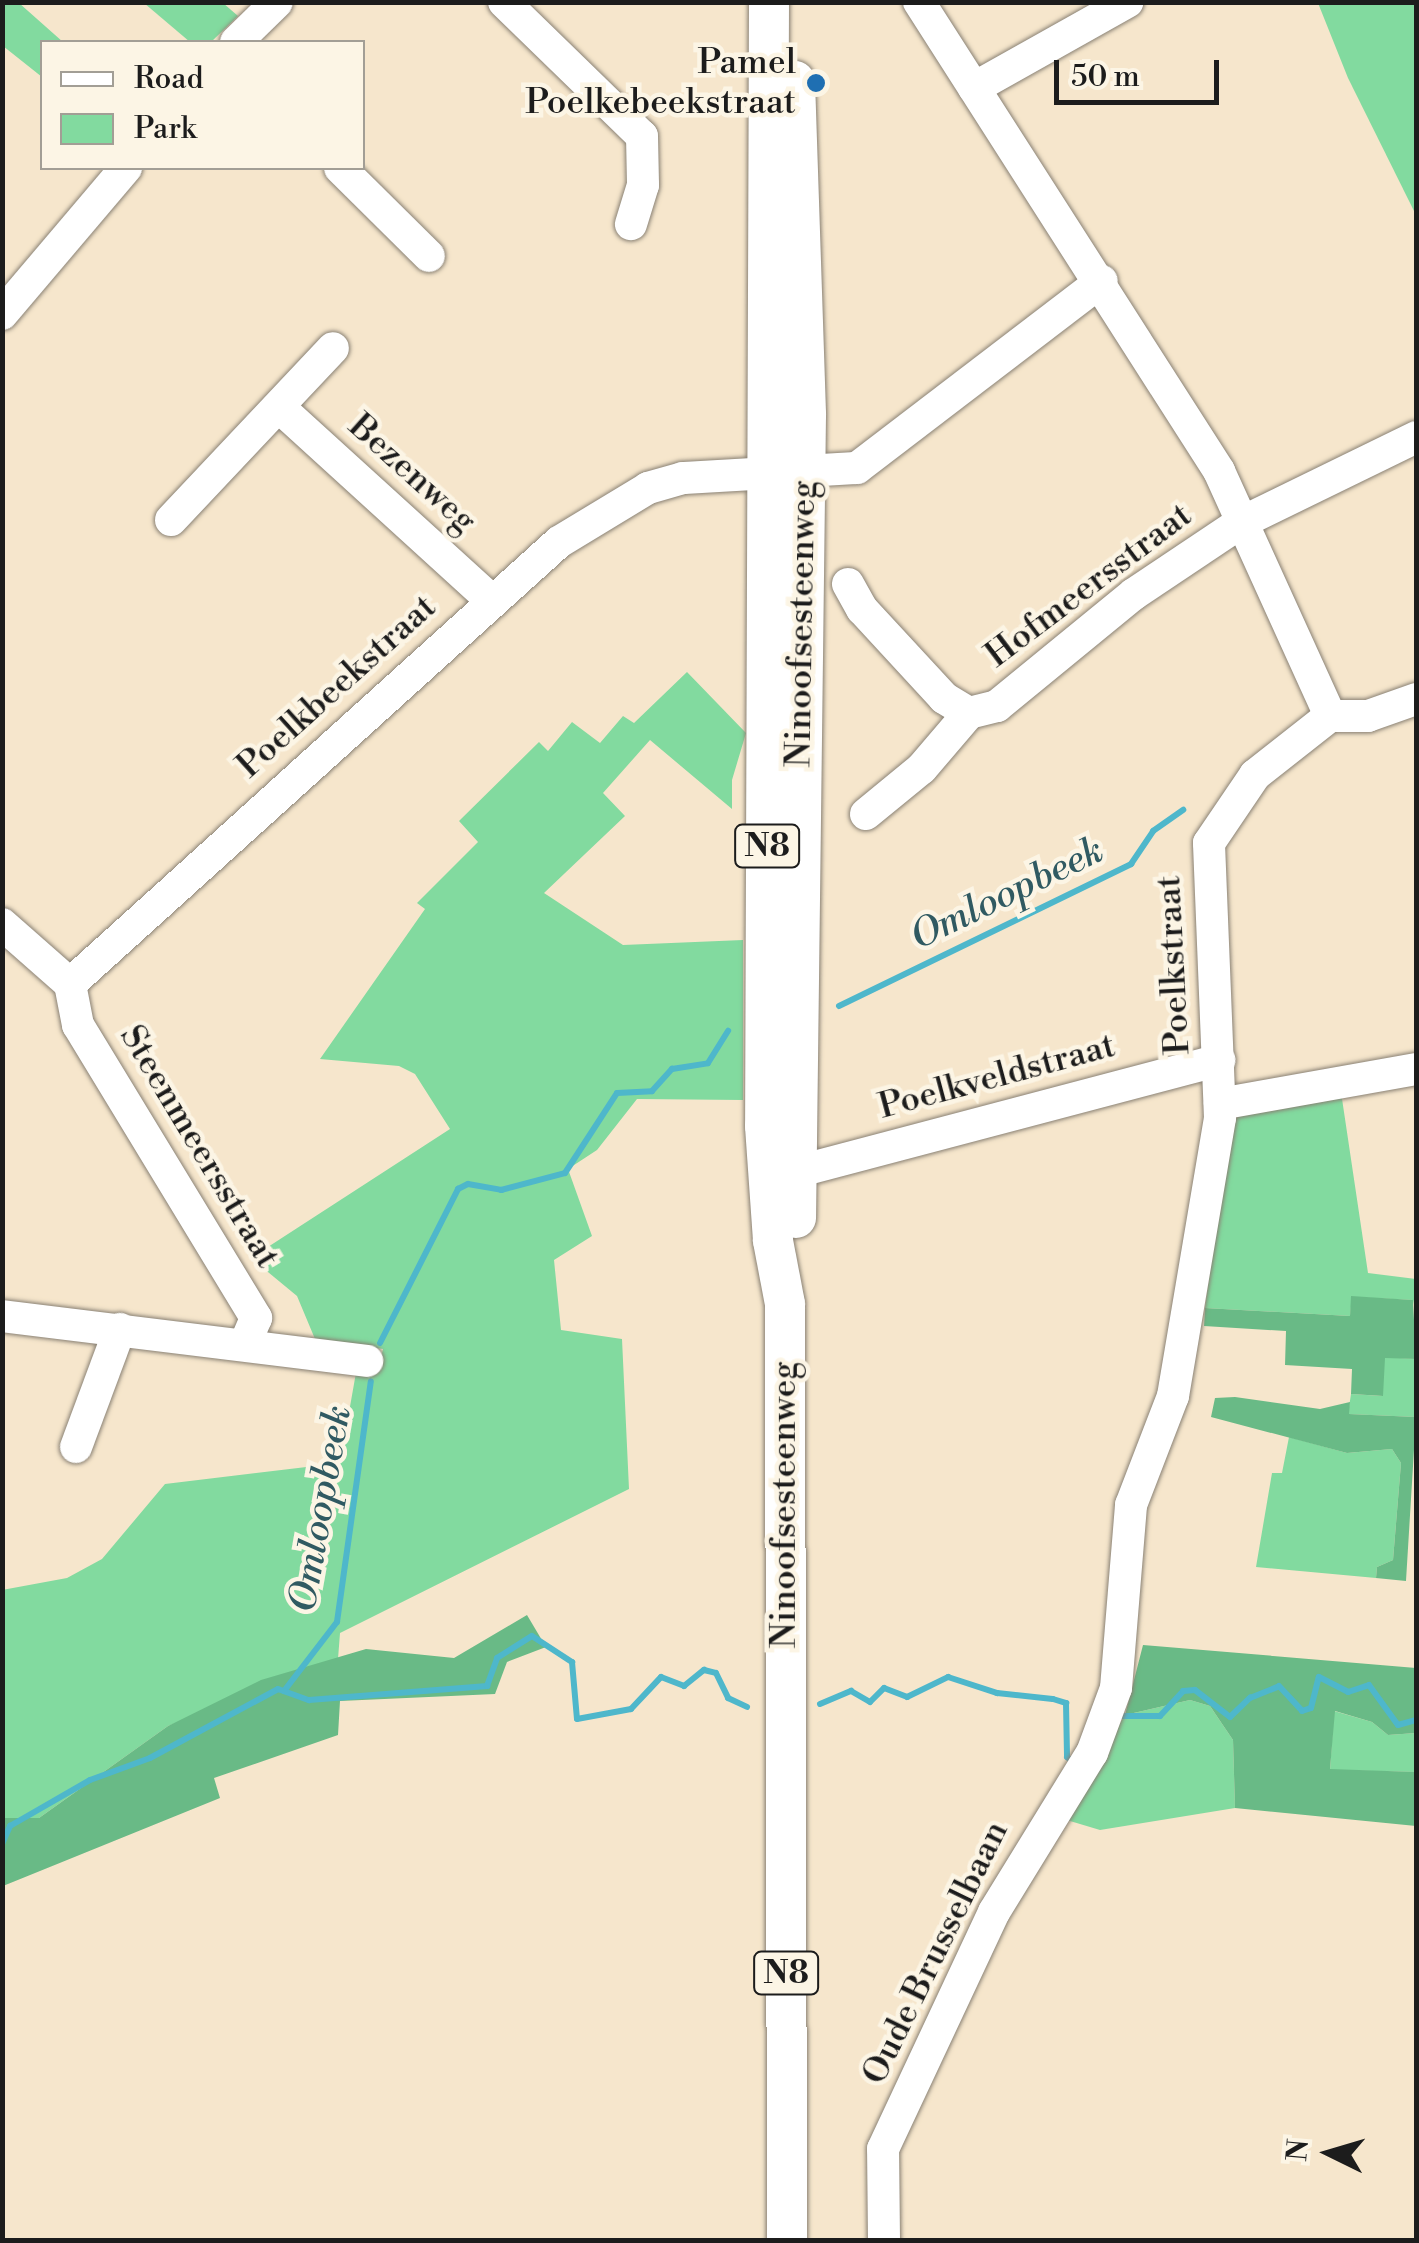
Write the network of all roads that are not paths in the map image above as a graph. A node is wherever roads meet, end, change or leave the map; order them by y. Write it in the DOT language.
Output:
graph roads {
  1 [pos="276,2"];
  2 [pos="504,2"];
  3 [pos="768,2"];
  4 [pos="794,2"];
  5 [pos="918,2"];
  6 [pos="1127,2"];
  7 [pos="238,40"];
  8 [pos="974,88"];
  9 [pos="124,170"];
  10 [pos="342,170"];
  11 [pos="631,224"];
  12 [pos="429,256"];
  13 [pos="1102,281"];
  14 [pos="2,314"];
  15 [pos="333,348"];
  16 [pos="279,407"];
  17 [pos="1416,437"];
  18 [pos="787,472"];
  19 [pos="171,520"];
  20 [pos="1240,523"];
  21 [pos="848,584"];
  22 [pos="492,601"];
  23 [pos="1416,699"];
  24 [pos="969,713"];
  25 [pos="1330,716"];
  26 [pos="866,814"];
  27 [pos="2,924"];
  28 [pos="70,984"];
  29 [pos="1219,1060"];
  30 [pos="1416,1070"];
  31 [pos="1220,1104"];
  32 [pos="796,1172"];
  33 [pos="785,1304"];
  34 [pos="2,1316"];
  35 [pos="120,1330"];
  36 [pos="245,1344"];
  37 [pos="367,1361"];
  38 [pos="76,1447"];
  39 [pos="1108,1714"];
  40 [pos="787,2240"];
  41 [pos="884,2240"];
  1 -- 7 [label="street"];
  2 -- 11 [label="street"];
  3 -- 18 [label="main road, Ninoofsesteenweg / N8"];
  4 -- 18 [label="main road, Ninoofsesteenweg / N8"];
  5 -- 8 [label="street"];
  6 -- 8 [label="street"];
  8 -- 13 [label="street"];
  9 -- 14 [label="street"];
  10 -- 12 [label="street"];
  13 -- 18 [label="street, Poelkbeekstraat"];
  13 -- 20 [label="street"];
  15 -- 16 [label="street"];
  16 -- 19 [label="street"];
  16 -- 22 [label="street, Bezenweg"];
  17 -- 20 [label="street, Hofmeersstraat"];
  18 -- 22 [label="street, Poelkbeekstraat"];
  18 -- 32 [label="main road, Ninoofsesteenweg / N8"];
  18 -- 33 [label="main road, Ninoofsesteenweg / N8"];
  20 -- 24 [label="street, Hofmeersstraat"];
  20 -- 25 [label="street"];
  21 -- 24 [label="street, Hofmeersstraat"];
  22 -- 28 [label="street, Poelkbeekstraat"];
  23 -- 25 [label="street"];
  24 -- 26 [label="street, Hofmeersstraat"];
  25 -- 29 [label="street, Poelkstraat"];
  27 -- 28 [label="street"];
  28 -- 36 [label="street, Steenmeersstraat"];
  29 -- 31 [label="street, Poelkstraat"];
  29 -- 32 [label="street, Poelkveldstraat"];
  30 -- 31 [label="street"];
  31 -- 39 [label="street, Poelkstraat"];
  32 -- 33 [label="main road, Ninoofsesteenweg / N8"];
  33 -- 40 [label="main road, Ninoofsesteenweg / N8"];
  34 -- 35 [label="street"];
  35 -- 36 [label="street"];
  35 -- 38 [label="street"];
  36 -- 37 [label="street"];
  39 -- 41 [label="street, Oude Brusselbaan"];
}
